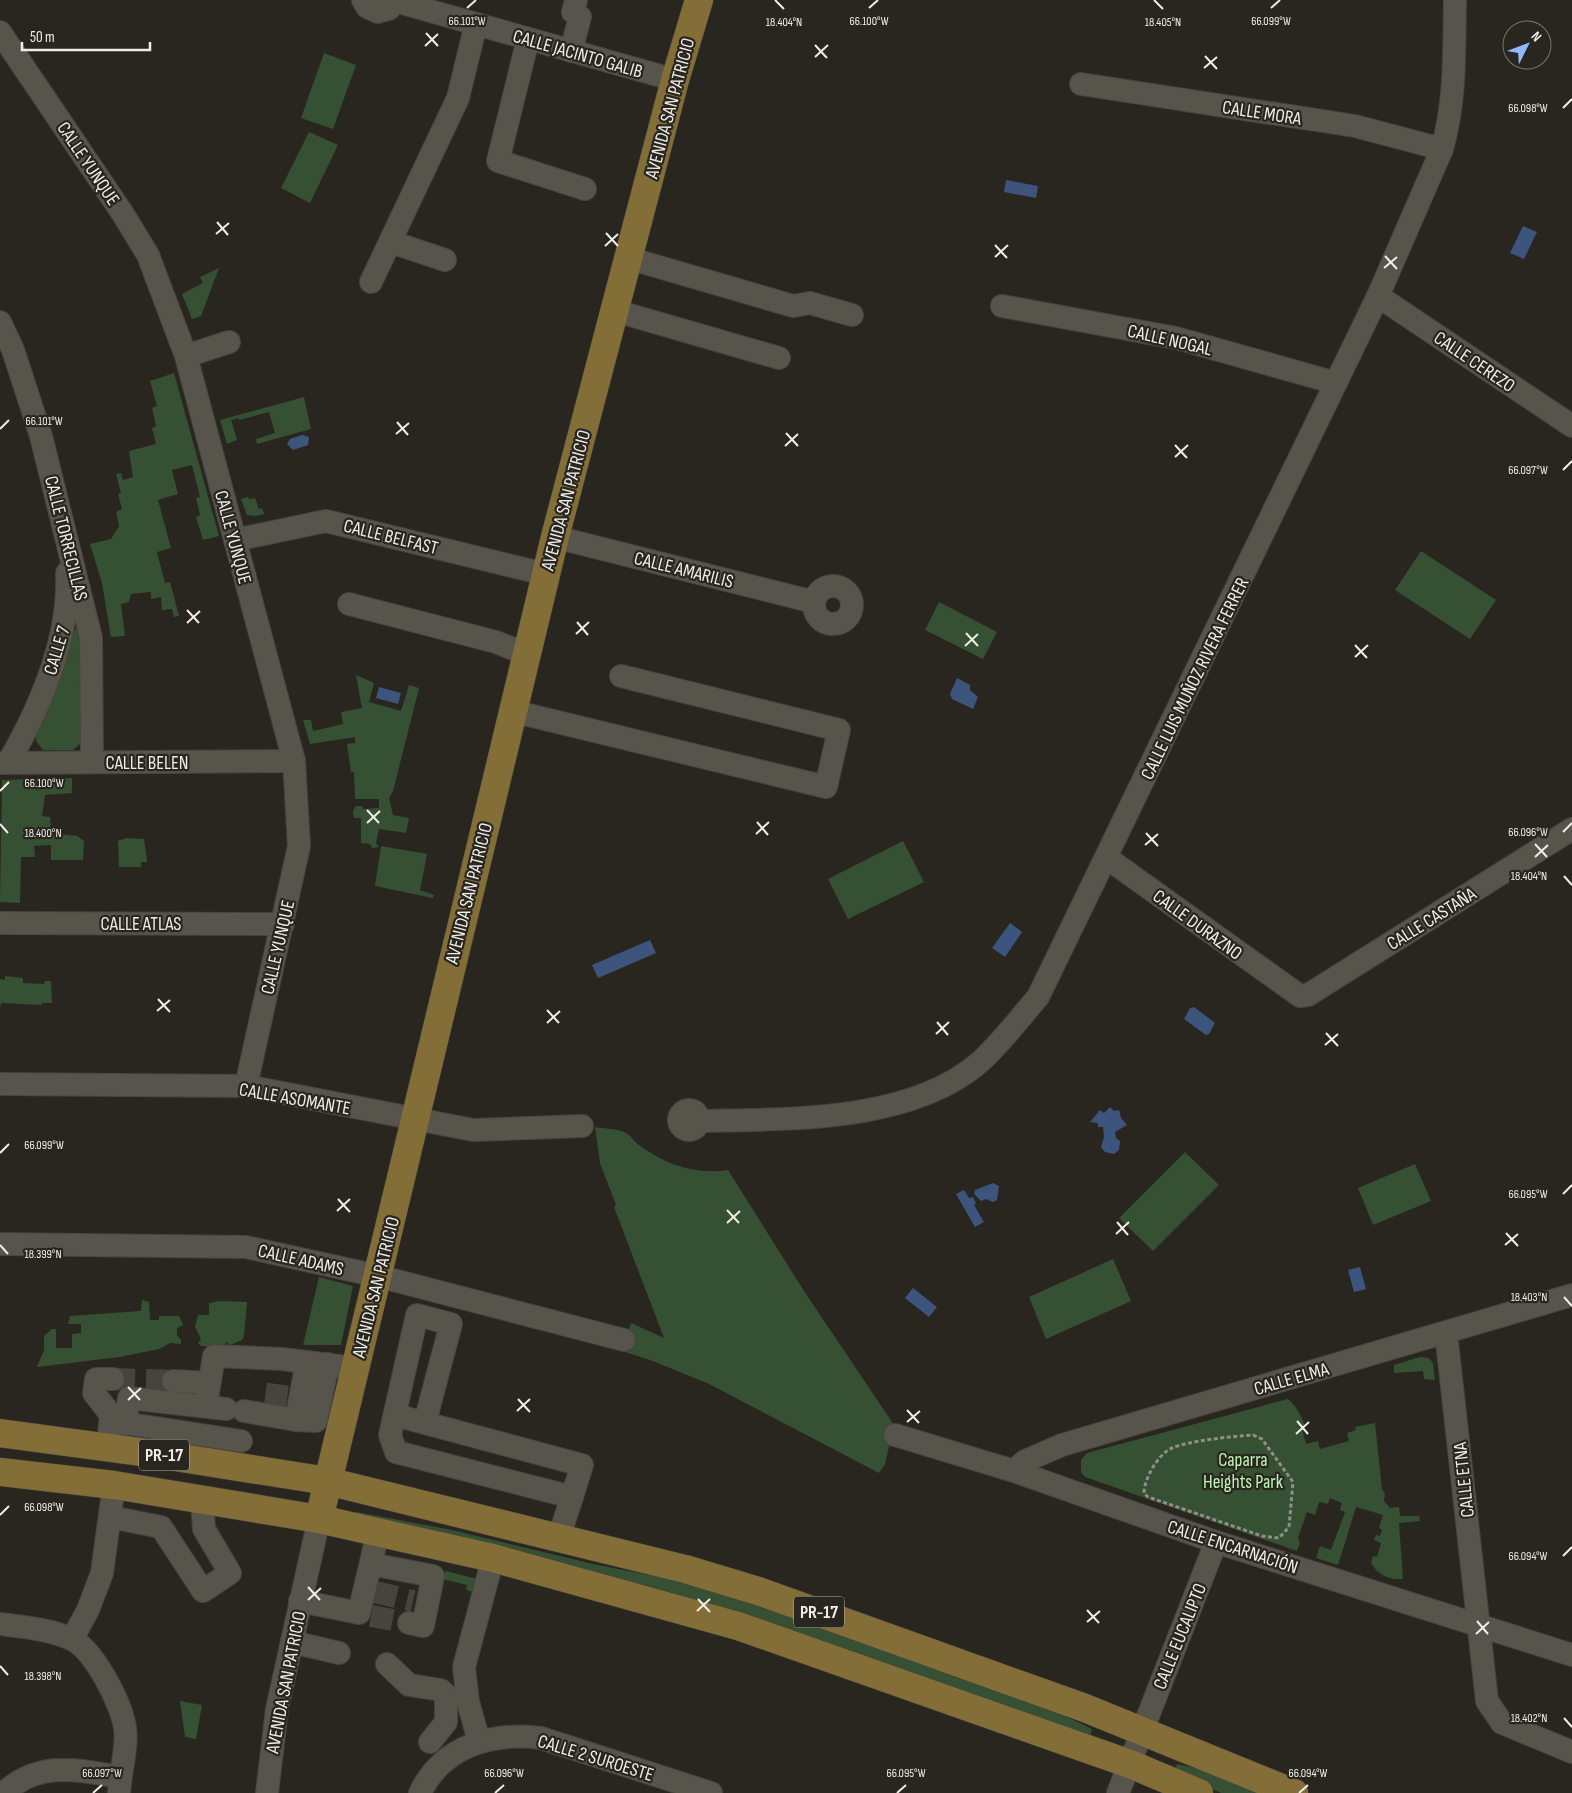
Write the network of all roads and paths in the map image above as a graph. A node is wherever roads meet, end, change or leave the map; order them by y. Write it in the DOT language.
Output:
graph roads {
  1 [pos="363,0"];
  2 [pos="576,0"];
  3 [pos="699,0"];
  4 [pos="1455,0"];
  5 [pos="395,1"];
  6 [pos="476,24"];
  7 [pos="0,32"];
  8 [pos="528,39"];
  9 [pos="571,51"];
  10 [pos="675,80"];
  11 [pos="1080,84"];
  12 [pos="1442,149"];
  13 [pos="586,189"];
  14 [pos="391,242"];
  15 [pos="628,258"];
  16 [pos="445,260"];
  17 [pos="371,282"];
  18 [pos="1378,296"];
  19 [pos="1002,306"];
  20 [pos="616,311"];
  21 [pos="852,315"];
  22 [pos="0,322"];
  23 [pos="230,342"];
  24 [pos="186,356"];
  25 [pos="779,358"];
  26 [pos="1336,383"];
  27 [pos="1572,426"];
  28 [pos="65,529"];
  29 [pos="554,537"];
  30 [pos="235,540"];
  31 [pos="546,574"];
  32 [pos="814,602"];
  33 [pos="349,604"];
  34 [pos="526,654"];
  35 [pos="621,676"];
  36 [pos="512,711"];
  37 [pos="294,761"];
  38 [pos="92,762"];
  39 [pos="4,763"];
  40 [pos="1572,829"];
  41 [pos="1107,858"];
  42 [pos="0,922"];
  43 [pos="283,924"];
  44 [pos="1288,989"];
  45 [pos="0,1084"];
  46 [pos="246,1086"];
  47 [pos="414,1120"];
  48 [pos="699,1121"];
  49 [pos="582,1126"];
  50 [pos="0,1244"];
  51 [pos="378,1276"];
  52 [pos="1572,1295"];
  53 [pos="458,1297"];
  54 [pos="451,1324"];
  55 [pos="1446,1333"];
  56 [pos="624,1340"];
  57 [pos="318,1363"];
  58 [pos="355,1368"];
  59 [pos="113,1379"];
  60 [pos="208,1383"];
  61 [pos="396,1415"];
  62 [pos="167,1417"];
  63 [pos="213,1417"];
  64 [pos="118,1422"];
  65 [pos="425,1422"];
  66 [pos="0,1433"];
  67 [pos="894,1435"];
  68 [pos="1238,1436"];
  69 [pos="241,1441"];
  70 [pos="107,1447"];
  71 [pos="231,1466"];
  72 [pos="1014,1471"];
  73 [pos="0,1472"];
  74 [pos="327,1481"];
  75 [pos="114,1485"];
  76 [pos="572,1497"];
  77 [pos="202,1500"];
  78 [pos="110,1517"];
  79 [pos="319,1519"];
  80 [pos="378,1532"];
  81 [pos="559,1537"];
  82 [pos="1216,1542"];
  83 [pos="440,1546"];
  84 [pos="493,1558"];
  85 [pos="370,1564"];
  86 [pos="432,1576"];
  87 [pos="300,1601"];
  88 [pos="417,1609"];
  89 [pos="0,1624"];
  90 [pos="1480,1627"];
  91 [pos="72,1639"];
  92 [pos="292,1642"];
  93 [pos="339,1652"];
  94 [pos="1572,1655"];
  95 [pos="387,1664"];
  96 [pos="1141,1729"];
  97 [pos="479,1741"];
  98 [pos="430,1742"];
  99 [pos="1572,1752"];
  100 [pos="1130,1764"];
  101 [pos="120,1785"];
  102 [pos="4,1793"];
  103 [pos="266,1793"];
  104 [pos="420,1793"];
  105 [pos="711,1793"];
  106 [pos="1118,1793"];
  107 [pos="1199,1793"];
  108 [pos="1294,1793"];
  1 -- 5 [label="street"];
  2 -- 9 [label="street"];
  3 -- 10 [label="main road, AVENIDA SAN PATRICIO"];
  4 -- 12 [label="street, CALLE LUIS MUÑOZ RIVERA FERRER"];
  5 -- 6 [label="street, CALLE JACINTO GALIB"];
  6 -- 8 [label="street, CALLE JACINTO GALIB"];
  6 -- 14 [label="street"];
  7 -- 24 [label="street, CALLE YUNQUE"];
  8 -- 9 [label="street, CALLE JACINTO GALIB"];
  8 -- 13 [label="street"];
  9 -- 10 [label="street, CALLE JACINTO GALIB"];
  10 -- 15 [label="main road, AVENIDA SAN PATRICIO"];
  11 -- 12 [label="street, CALLE MORA"];
  12 -- 18 [label="street, CALLE LUIS MUÑOZ RIVERA FERRER"];
  14 -- 16 [label="street"];
  14 -- 17 [label="street"];
  15 -- 20 [label="main road, AVENIDA SAN PATRICIO"];
  15 -- 21 [label="street"];
  18 -- 26 [label="street, CALLE LUIS MUÑOZ RIVERA FERRER"];
  18 -- 27 [label="street, CALLE CEREZO"];
  19 -- 26 [label="street, CALLE NOGAL"];
  20 -- 25 [label="street"];
  20 -- 29 [label="main road, AVENIDA SAN PATRICIO"];
  22 -- 28 [label="street, CALLE TORRECILLAS"];
  23 -- 24 [label="street"];
  24 -- 30 [label="street, CALLE YUNQUE"];
  26 -- 41 [label="street, CALLE LUIS MUÑOZ RIVERA FERRER"];
  28 -- 38 [label="street, CALLE TORRECILLAS"];
  28 -- 39 [label="street, CALLE 7"];
  29 -- 31 [label="main road, AVENIDA SAN PATRICIO"];
  29 -- 32 [label="street, CALLE AMARILIS"];
  30 -- 31 [label="street, CALLE BELFAST"];
  30 -- 37 [label="street, CALLE YUNQUE"];
  31 -- 34 [label="main road, AVENIDA SAN PATRICIO"];
  33 -- 34 [label="street"];
  34 -- 36 [label="main road, AVENIDA SAN PATRICIO"];
  35 -- 36 [label="street"];
  36 -- 47 [label="main road, AVENIDA SAN PATRICIO"];
  37 -- 38 [label="street, CALLE BELEN"];
  37 -- 43 [label="street, CALLE YUNQUE"];
  38 -- 39 [label="street, CALLE BELEN"];
  40 -- 44 [label="street, CALLE CASTAÑA"];
  41 -- 44 [label="street, CALLE DURAZNO"];
  41 -- 48 [label="street, CALLE LUIS MUÑOZ RIVERA FERRER"];
  42 -- 43 [label="street, CALLE ATLAS"];
  43 -- 46 [label="street, CALLE YUNQUE"];
  45 -- 46 [label="street, CALLE ASOMANTE"];
  46 -- 47 [label="street, CALLE ASOMANTE"];
  47 -- 49 [label="street, CALLE ASOMANTE"];
  47 -- 51 [label="main road, AVENIDA SAN PATRICIO"];
  50 -- 51 [label="street, CALLE ADAMS"];
  51 -- 53 [label="street, CALLE ADAMS"];
  51 -- 58 [label="main road, AVENIDA SAN PATRICIO"];
  52 -- 55 [label="street, CALLE ELMA"];
  53 -- 54 [label="street"];
  53 -- 56 [label="street, CALLE ADAMS"];
  54 -- 61 [label="street"];
  54 -- 65 [label="street"];
  55 -- 72 [label="street, CALLE ELMA"];
  55 -- 90 [label="street, CALLE ETNA"];
  57 -- 58 [label="street"];
  57 -- 60 [label="street"];
  57 -- 63 [label="street"];
  58 -- 74 [label="main road, AVENIDA SAN PATRICIO"];
  59 -- 64 [label="street"];
  60 -- 62 [label="street"];
  60 -- 63 [label="street"];
  61 -- 65 [label="street"];
  61 -- 76 [label="street"];
  62 -- 63 [label="street"];
  62 -- 64 [label="street"];
  62 -- 70 [label="main road, PR-17"];
  62 -- 71 [label="main road, PR-17"];
  63 -- 69 [label="street"];
  63 -- 69 [label="street"];
  64 -- 70 [label="street"];
  65 -- 76 [label="street"];
  66 -- 70 [label="main road, PR-17"];
  67 -- 72 [label="street, CALLE ENCARNACIÓN"];
  68 -- 68 [label="path"];
  69 -- 71 [label="street"];
  71 -- 74 [label="main road, PR-17"];
  72 -- 82 [label="street, CALLE ENCARNACIÓN"];
  73 -- 75 [label="main road, PR-17"];
  74 -- 79 [label="main road, AVENIDA SAN PATRICIO"];
  74 -- 81 [label="main road, PR-17"];
  75 -- 77 [label="main road, PR-17"];
  75 -- 78 [label="street"];
  76 -- 81 [label="street"];
  77 -- 78 [label="street"];
  77 -- 79 [label="main road, PR-17"];
  78 -- 91 [label="street"];
  79 -- 80 [label="main road, PR-17"];
  79 -- 87 [label="street, AVENIDA SAN PATRICIO"];
  80 -- 83 [label="main road, PR-17"];
  80 -- 85 [label="street"];
  81 -- 96 [label="main road, PR-17"];
  82 -- 90 [label="street, CALLE ENCARNACIÓN"];
  82 -- 96 [label="street, CALLE EUCALIPTO"];
  83 -- 84 [label="main road, PR-17"];
  83 -- 86 [label="street"];
  84 -- 97 [label="street"];
  84 -- 100 [label="main road, PR-17"];
  85 -- 86 [label="street"];
  85 -- 87 [label="street"];
  86 -- 88 [label="street"];
  87 -- 92 [label="street, AVENIDA SAN PATRICIO"];
  89 -- 91 [label="street"];
  90 -- 94 [label="street, CALLE ENCARNACIÓN"];
  90 -- 99 [label="street, CALLE ETNA"];
  91 -- 101 [label="street"];
  92 -- 93 [label="street"];
  92 -- 103 [label="street, AVENIDA SAN PATRICIO"];
  95 -- 98 [label="street"];
  96 -- 100 [label="street, CALLE EUCALIPTO"];
  96 -- 108 [label="main road, PR-17"];
  97 -- 104 [label="street"];
  97 -- 105 [label="street, CALLE 2 SUROESTE"];
  100 -- 106 [label="street, CALLE EUCALIPTO"];
  100 -- 107 [label="main road, PR-17"];
  101 -- 102 [label="street"];
}
